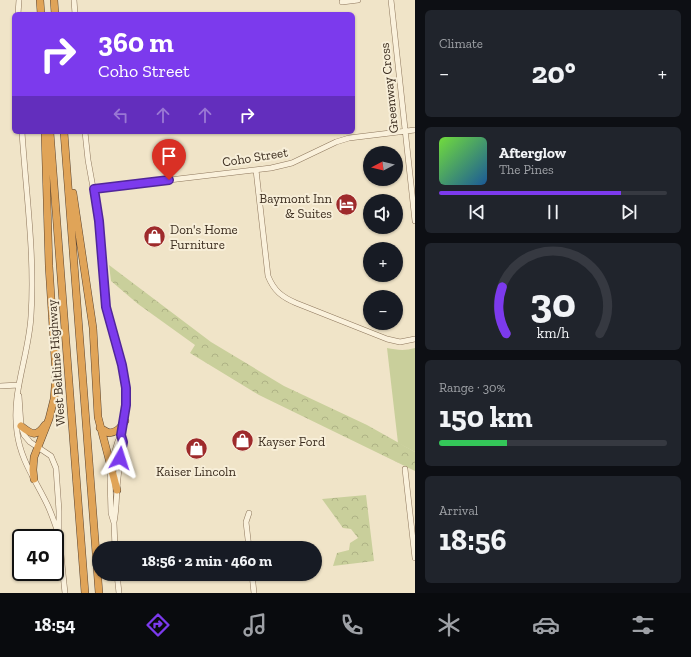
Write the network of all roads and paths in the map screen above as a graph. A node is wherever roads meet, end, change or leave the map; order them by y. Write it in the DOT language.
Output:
graph roads {
  1 [pos="19,0"];
  2 [pos="40,0"];
  3 [pos="54,0"];
  4 [pos="74,0"];
  5 [pos="358,0"];
  6 [pos="391,0"];
  7 [pos="342,2"];
  8 [pos="18,12"];
  9 [pos="41,12"];
  10 [pos="55,12"];
  11 [pos="75,12"];
  12 [pos="415,130"];
  13 [pos="405,131"];
  14 [pos="22,134"];
  15 [pos="45,134"];
  16 [pos="50,134"];
  17 [pos="64,134"];
  18 [pos="64,134"];
  19 [pos="85,134"];
  20 [pos="256,170"];
  21 [pos="94,189"];
  22 [pos="415,221"];
  23 [pos="415,339"];
  24 [pos="19,385"];
  25 [pos="0,386"];
  26 [pos="49,419"];
  27 [pos="125,421"];
  28 [pos="21,426"];
  29 [pos="100,428"];
  30 [pos="121,435"];
  31 [pos="38,448"];
  32 [pos="111,467"];
  33 [pos="405,469"];
  34 [pos="34,480"];
  35 [pos="117,490"];
  36 [pos="249,513"];
  37 [pos="114,523"];
  38 [pos="57,529"];
  39 [pos="59,529"];
  40 [pos="414,537"];
  41 [pos="115,541"];
  42 [pos="248,541"];
  43 [pos="415,558"];
  44 [pos="64,581"];
  45 [pos="118,581"];
  46 [pos="253,581"];
  47 [pos="65,593"];
  48 [pos="85,593"];
  49 [pos="99,593"];
  50 [pos="119,593"];
  51 [pos="254,593"];
  1 -- 8 [label="street"];
  2 -- 9 [label="highway"];
  3 -- 10 [label="highway"];
  4 -- 11 [label="street"];
  5 -- 7 [label="street"];
  6 -- 13 [label="street, Greenway Cross"];
  12 -- 13 [label="street, Coho Street"];
  13 -- 20 [label="street, Coho Street"];
  13 -- 22 [label="street, Greenway Cross"];
  14 -- 24 [label="street"];
  15 -- 26 [label="highway"];
  16 -- 48 [label="highway, West Beltline Highway"];
  17 -- 29 [label="highway"];
  18 -- 49 [label="highway, West Beltline Highway"];
  19 -- 21 [label="street"];
  20 -- 21 [label="street, Coho Street"];
  20 -- 23 [label="street"];
  21 -- 27 [label="street"];
  24 -- 25 [label="street"];
  24 -- 28 [label="street"];
  24 -- 34 [label="street"];
  26 -- 28 [label="highway"];
  26 -- 31 [label="highway"];
  27 -- 29 [label="highway"];
  27 -- 30 [label="street"];
  28 -- 31 [label="street"];
  29 -- 32 [label="highway"];
  30 -- 32 [label="street"];
  30 -- 35 [label="street"];
  31 -- 34 [label="highway"];
  31 -- 39 [label="street"];
  32 -- 35 [label="highway"];
  32 -- 37 [label="street"];
  33 -- 40 [label="street"];
  34 -- 38 [label="street"];
  35 -- 37 [label="street"];
  36 -- 42 [label="street"];
  37 -- 41 [label="street"];
  40 -- 43 [label="street"];
  44 -- 47 [label="street"];
  45 -- 50 [label="street"];
  46 -- 51 [label="street"];
}
